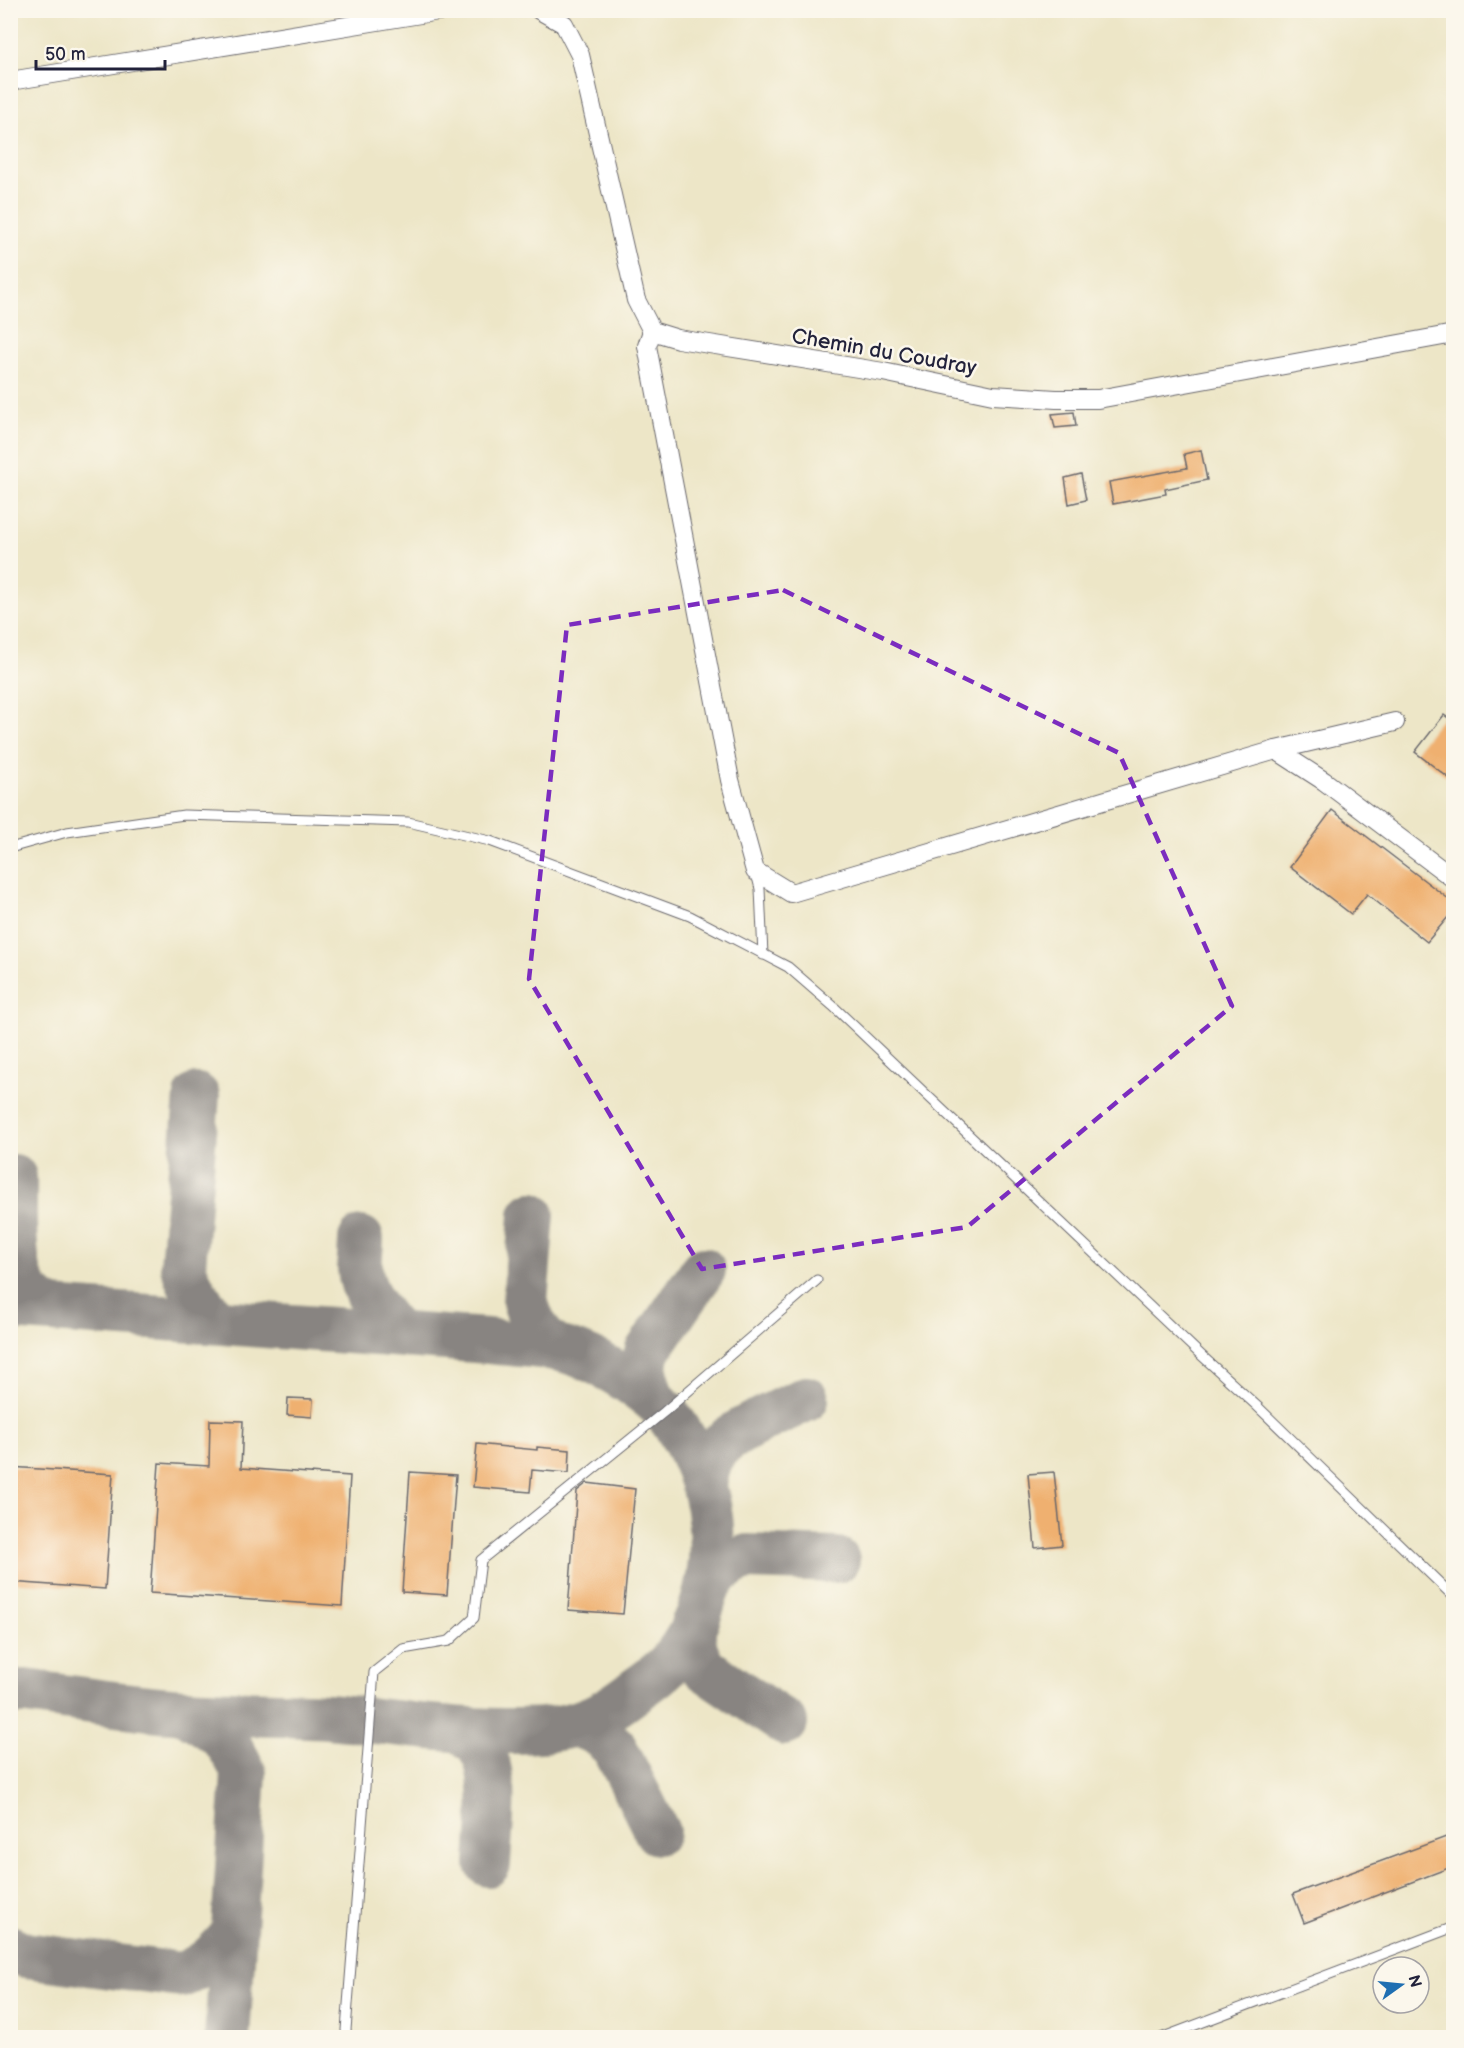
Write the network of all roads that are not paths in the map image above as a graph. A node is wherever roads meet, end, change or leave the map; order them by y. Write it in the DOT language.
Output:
graph roads {
  1 [pos="445,10"];
  2 [pos="539,10"];
  3 [pos="10,81"];
  4 [pos="652,331"];
  5 [pos="1454,334"];
  6 [pos="1395,722"];
  7 [pos="1276,750"];
  8 [pos="10,848"];
  9 [pos="755,871"];
  10 [pos="1454,879"];
  11 [pos="763,955"];
  12 [pos="817,1280"];
  13 [pos="1454,1597"];
  14 [pos="1454,1927"];
  15 [pos="348,2037"];
  16 [pos="1161,2037"];
  1 -- 3 [label="street"];
  2 -- 4 [label="street"];
  4 -- 5 [label="street, Chemin du Coudray"];
  4 -- 9 [label="street"];
  6 -- 7 [label="street"];
  7 -- 9 [label="street"];
  7 -- 10 [label="street"];
  8 -- 11 [label="lane"];
  9 -- 11 [label="lane"];
  11 -- 13 [label="lane"];
  12 -- 15 [label="lane"];
  14 -- 16 [label="lane"];
}
